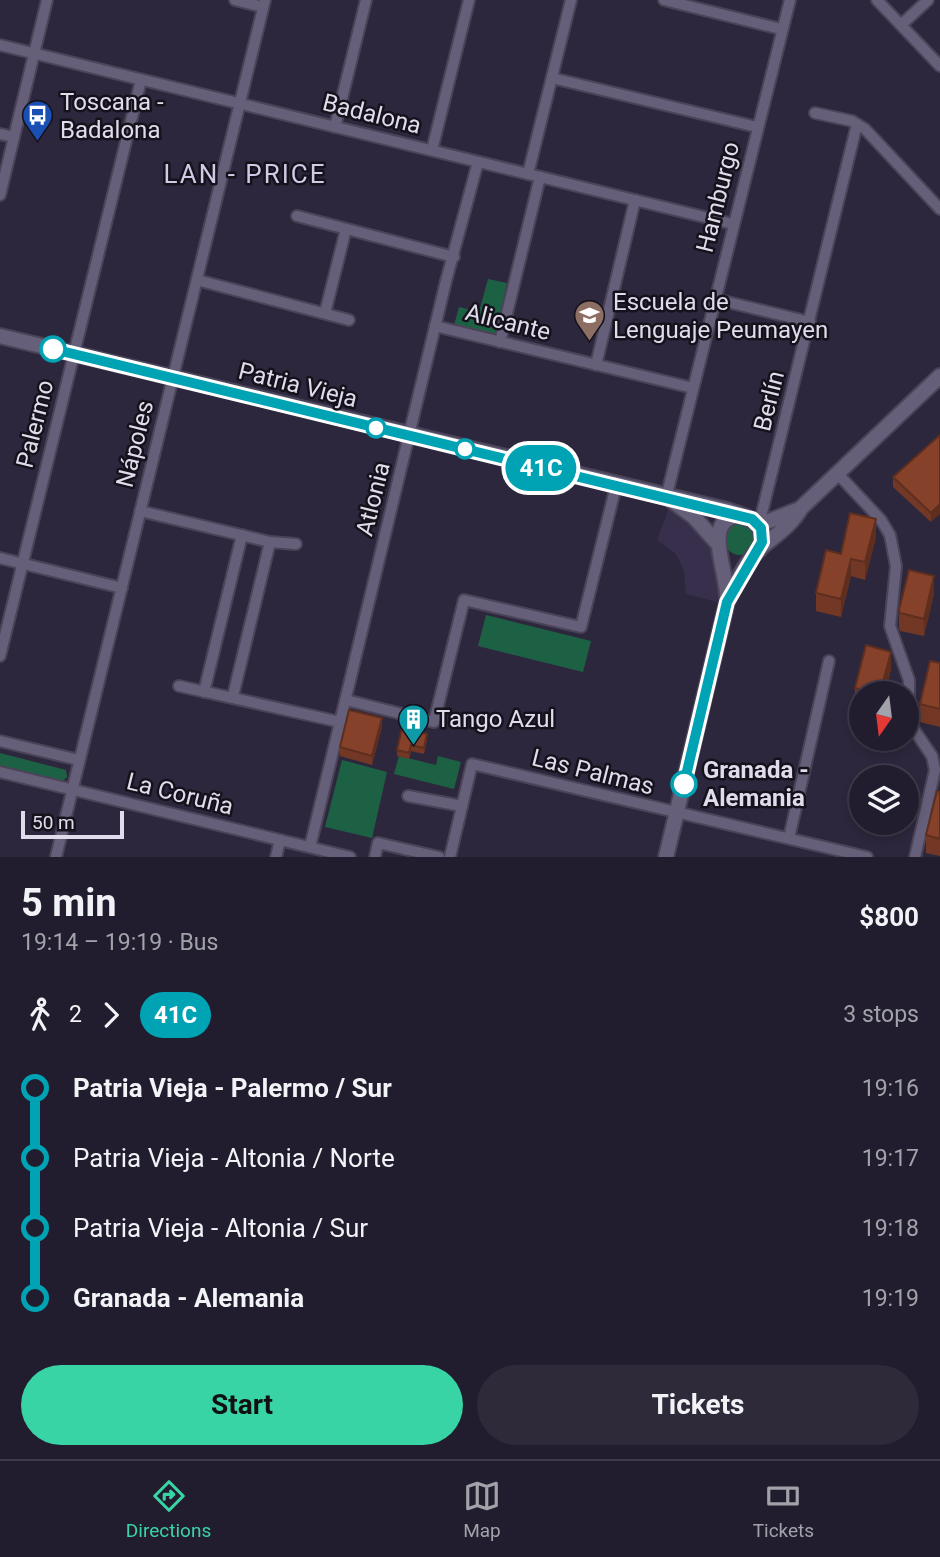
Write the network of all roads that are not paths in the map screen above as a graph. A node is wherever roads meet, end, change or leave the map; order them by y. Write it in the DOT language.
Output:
graph roads {
  1 [pos="47,0"];
  2 [pos="235,0"];
  3 [pos="366,0"];
  4 [pos="469,0"];
  5 [pos="571,0"];
  6 [pos="664,0"];
  7 [pos="790,0"];
  8 [pos="877,0"];
  9 [pos="928,0"];
  10 [pos="264,4"];
  11 [pos="901,25"];
  12 [pos="780,29"];
  13 [pos="0,45"];
  14 [pos="34,54"];
  15 [pos="940,66"];
  16 [pos="552,78"];
  17 [pos="141,80"];
  18 [pos="240,103"];
  19 [pos="816,113"];
  20 [pos="857,124"];
  21 [pos="335,127"];
  22 [pos="757,127"];
  23 [pos="0,134"];
  24 [pos="14,137"];
  25 [pos="432,150"];
  26 [pos="478,162"];
  27 [pos="534,175"];
  28 [pos="0,195"];
  29 [pos="635,200"];
  30 [pos="940,209"];
  31 [pos="296,216"];
  32 [pos="733,224"];
  33 [pos="346,229"];
  34 [pos="454,257"];
  35 [pos="197,280"];
  36 [pos="715,299"];
  37 [pos="325,313"];
  38 [pos="349,320"];
  39 [pos="810,322"];
  40 [pos="435,326"];
  41 [pos="0,336"];
  42 [pos="500,342"];
  43 [pos="74,354"];
  44 [pos="596,365"];
  45 [pos="940,376"];
  46 [pos="173,378"];
  47 [pos="693,388"];
  48 [pos="410,436"];
  49 [pos="837,473"];
  50 [pos="615,486"];
  51 [pos="666,498"];
  52 [pos="801,508"];
  53 [pos="140,511"];
  54 [pos="740,515"];
  55 [pos="759,525"];
  56 [pos="242,535"];
  57 [pos="270,542"];
  58 [pos="296,544"];
  59 [pos="720,547"];
  60 [pos="756,553"];
  61 [pos="0,558"];
  62 [pos="23,564"];
  63 [pos="122,588"];
  64 [pos="727,602"];
  65 [pos="0,656"];
  66 [pos="829,661"];
  67 [pos="179,686"];
  68 [pos="204,692"];
  69 [pos="233,695"];
  70 [pos="346,699"];
  71 [pos="340,722"];
  72 [pos="0,741"];
  73 [pos="79,760"];
  74 [pos="0,772"];
  75 [pos="72,789"];
  76 [pos="408,796"];
  77 [pos="462,806"];
  78 [pos="677,810"];
  79 [pos="789,838"];
  80 [pos="281,840"];
  81 [pos="310,847"];
  82 [pos="56,857"];
  83 [pos="276,857"];
  84 [pos="350,857"];
  85 [pos="375,857"];
  86 [pos="439,857"];
  87 [pos="450,857"];
  88 [pos="666,857"];
  89 [pos="867,857"];
  90 [pos="915,857"];
  1 -- 14 [label="street"];
  2 -- 10 [label="street"];
  3 -- 21 [label="street"];
  4 -- 25 [label="street"];
  5 -- 16 [label="street"];
  6 -- 12 [label="street"];
  7 -- 12 [label="street"];
  8 -- 11 [label="street"];
  9 -- 11 [label="street"];
  10 -- 18 [label="street, Nápoles"];
  11 -- 15 [label="street"];
  12 -- 22 [label="street, Hamburgo"];
  13 -- 14 [label="street, Badalona"];
  14 -- 17 [label="street, Badalona"];
  14 -- 24 [label="street"];
  16 -- 22 [label="street"];
  16 -- 27 [label="street"];
  17 -- 18 [label="street, Badalona"];
  17 -- 43 [label="street, Palermo"];
  18 -- 21 [label="street, Badalona"];
  18 -- 35 [label="street, Nápoles"];
  19 -- 20 [label="street"];
  20 -- 30 [label="street"];
  20 -- 39 [label="street, Berlín"];
  21 -- 25 [label="street, Badalona"];
  22 -- 32 [label="street, Hamburgo"];
  23 -- 24 [label="street"];
  24 -- 28 [label="street"];
  25 -- 26 [label="street, Badalona"];
  26 -- 27 [label="street, Badalona"];
  26 -- 34 [label="street, Atlonia"];
  27 -- 29 [label="street, Badalona"];
  27 -- 42 [label="street"];
  29 -- 32 [label="street, Badalona"];
  29 -- 44 [label="street"];
  31 -- 33 [label="street"];
  32 -- 36 [label="street, Hamburgo"];
  33 -- 34 [label="street"];
  33 -- 37 [label="street"];
  34 -- 40 [label="street, Atlonia"];
  35 -- 37 [label="street"];
  35 -- 46 [label="street, Nápoles"];
  36 -- 39 [label="street"];
  36 -- 47 [label="street, Hamburgo"];
  37 -- 38 [label="street"];
  39 -- 55 [label="street, Berlín"];
  40 -- 42 [label="street, Alicante"];
  40 -- 48 [label="street, Atlonia"];
  41 -- 43 [label="street, Patria Vieja"];
  42 -- 44 [label="street, Alicante"];
  43 -- 46 [label="street, Patria Vieja"];
  43 -- 62 [label="street, Palermo"];
  44 -- 47 [label="street, Alicante"];
  45 -- 49 [label="street"];
  46 -- 48 [label="street, Patria Vieja"];
  46 -- 53 [label="street, Nápoles"];
  47 -- 51 [label="street, Hamburgo"];
  48 -- 50 [label="street, Patria Vieja"];
  48 -- 70 [label="street, Atlonia"];
  49 -- 52 [label="street"];
  49 -- 90 [label="street"];
  50 -- 51 [label="street, Patria Vieja"];
  50 -- 70 [label="street"];
  51 -- 54 [label="street, Patria Vieja"];
  51 -- 59 [label="street, Patria Vieja"];
  52 -- 55 [label="street"];
  52 -- 60 [label="street"];
  53 -- 56 [label="street"];
  53 -- 63 [label="street, Nápoles"];
  54 -- 55 [label="street"];
  54 -- 59 [label="street"];
  55 -- 60 [label="street"];
  56 -- 57 [label="street"];
  56 -- 68 [label="street"];
  57 -- 58 [label="street"];
  57 -- 69 [label="street"];
  59 -- 60 [label="street"];
  59 -- 64 [label="street"];
  60 -- 64 [label="street"];
  61 -- 62 [label="street"];
  62 -- 63 [label="street"];
  62 -- 65 [label="street, Palermo"];
  63 -- 73 [label="street, Nápoles"];
  64 -- 78 [label="street"];
  66 -- 79 [label="street"];
  67 -- 68 [label="street"];
  68 -- 69 [label="street"];
  69 -- 71 [label="street"];
  70 -- 71 [label="street, Atlonia"];
  71 -- 81 [label="street, Atlonia"];
  72 -- 73 [label="street"];
  73 -- 75 [label="street, Nápoles"];
  74 -- 75 [label="street, La Coruña"];
  75 -- 80 [label="street, La Coruña"];
  75 -- 82 [label="street, Nápoles"];
  76 -- 77 [label="street"];
  77 -- 78 [label="street, Las Palmas"];
  77 -- 87 [label="street"];
  78 -- 79 [label="street, Las Palmas"];
  78 -- 88 [label="street"];
  79 -- 89 [label="street, Las Palmas"];
  80 -- 81 [label="street, La Coruña"];
  80 -- 83 [label="street"];
  81 -- 84 [label="street, La Coruña"];
  85 -- 86 [label="street"];
}
